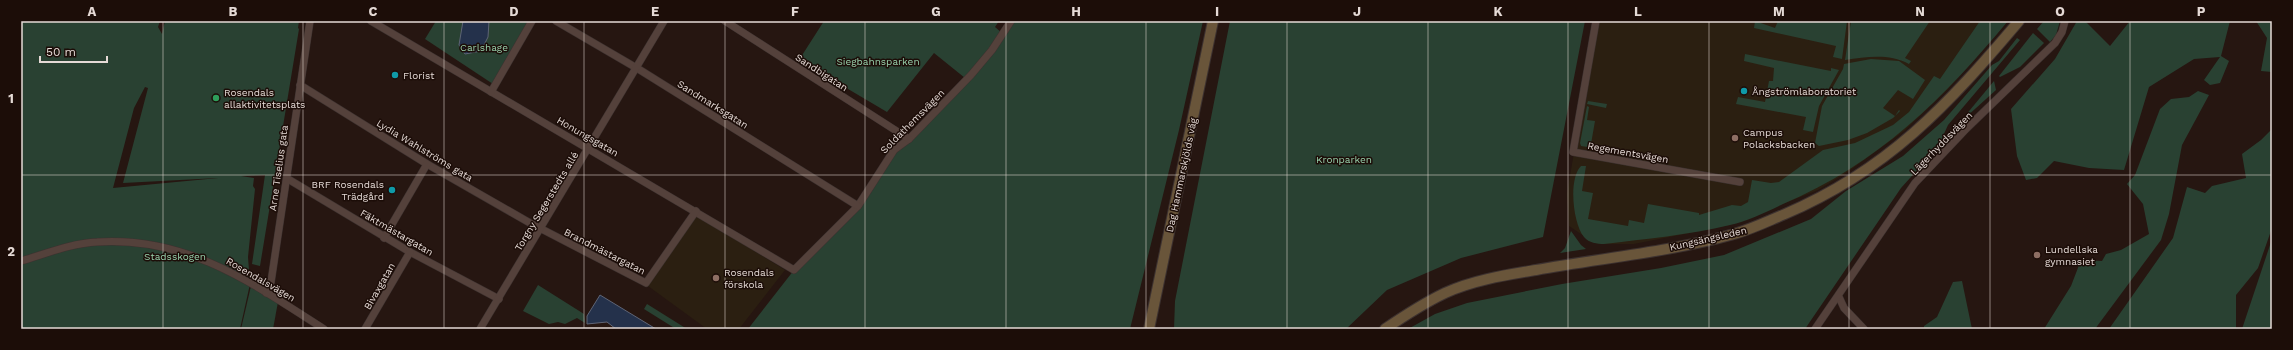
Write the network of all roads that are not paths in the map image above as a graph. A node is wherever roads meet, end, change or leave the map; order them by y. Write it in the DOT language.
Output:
graph roads {
  1 [pos="310,21"];
  2 [pos="371,21"];
  3 [pos="532,21"];
  4 [pos="556,21"];
  5 [pos="664,21"];
  6 [pos="725,21"];
  7 [pos="1011,21"];
  8 [pos="1213,21"];
  9 [pos="1596,21"];
  10 [pos="2019,21"];
  11 [pos="2065,21"];
  12 [pos="636,68"];
  13 [pos="300,85"];
  14 [pos="491,92"];
  15 [pos="909,139"];
  16 [pos="589,148"];
  17 [pos="427,164"];
  18 [pos="288,179"];
  19 [pos="1740,182"];
  20 [pos="858,206"];
  21 [pos="696,211"];
  22 [pos="541,229"];
  23 [pos="384,238"];
  24 [pos="410,252"];
  25 [pos="21,261"];
  26 [pos="794,270"];
  27 [pos="266,293"];
  28 [pos="1839,297"];
  29 [pos="499,299"];
  30 [pos="324,329"];
  31 [pos="365,329"];
  32 [pos="480,329"];
  33 [pos="1149,329"];
  34 [pos="1385,329"];
  35 [pos="1815,329"];
  36 [pos="1864,329"];
  1 -- 13 [label="street, Arne Tiselius gata"];
  2 -- 14 [label="street, Honungsgatan"];
  3 -- 14 [label="street"];
  4 -- 12 [label="street, Sandmarksgatan"];
  5 -- 12 [label="street, Torgny Segerstedts allé"];
  6 -- 15 [label="street, Sandbigatan"];
  7 -- 15 [label="street, Soldathemsvägen"];
  8 -- 33 [label="main road, Dag Hammarskjölds väg"];
  9 -- 19 [label="street, Regementsvägen"];
  10 -- 34 [label="main road, Kungsängsleden"];
  11 -- 28 [label="street, Lägerhyddsvägen"];
  12 -- 16 [label="street, Torgny Segerstedts allé"];
  12 -- 20 [label="street, Sandmarksgatan"];
  13 -- 17 [label="street, Lydia Wahlströms gata"];
  13 -- 18 [label="street, Arne Tiselius gata"];
  14 -- 16 [label="street, Honungsgatan"];
  15 -- 20 [label="street, Soldathemsvägen"];
  16 -- 21 [label="street, Honungsgatan"];
  16 -- 22 [label="street, Torgny Segerstedts allé"];
  17 -- 22 [label="street, Lydia Wahlströms gata"];
  17 -- 23 [label="street"];
  18 -- 23 [label="street, Fäktmästargatan"];
  18 -- 27 [label="street, Arne Tiselius gata"];
  20 -- 26 [label="street, Soldathemsvägen"];
  21 -- 22 [label="street, Brandmästargatan"];
  21 -- 26 [label="street, Honungsgatan"];
  22 -- 29 [label="street, Torgny Segerstedts allé"];
  23 -- 24 [label="street, Fäktmästargatan"];
  24 -- 29 [label="street, Fäktmästargatan"];
  24 -- 31 [label="street, Bivaxgatan"];
  25 -- 27 [label="street, Rosendalsvägen"];
  27 -- 30 [label="street, Rosendalsvägen"];
  28 -- 35 [label="street, Lägerhyddsvägen"];
  28 -- 36 [label="street"];
  29 -- 32 [label="street, Torgny Segerstedts allé"];
}
